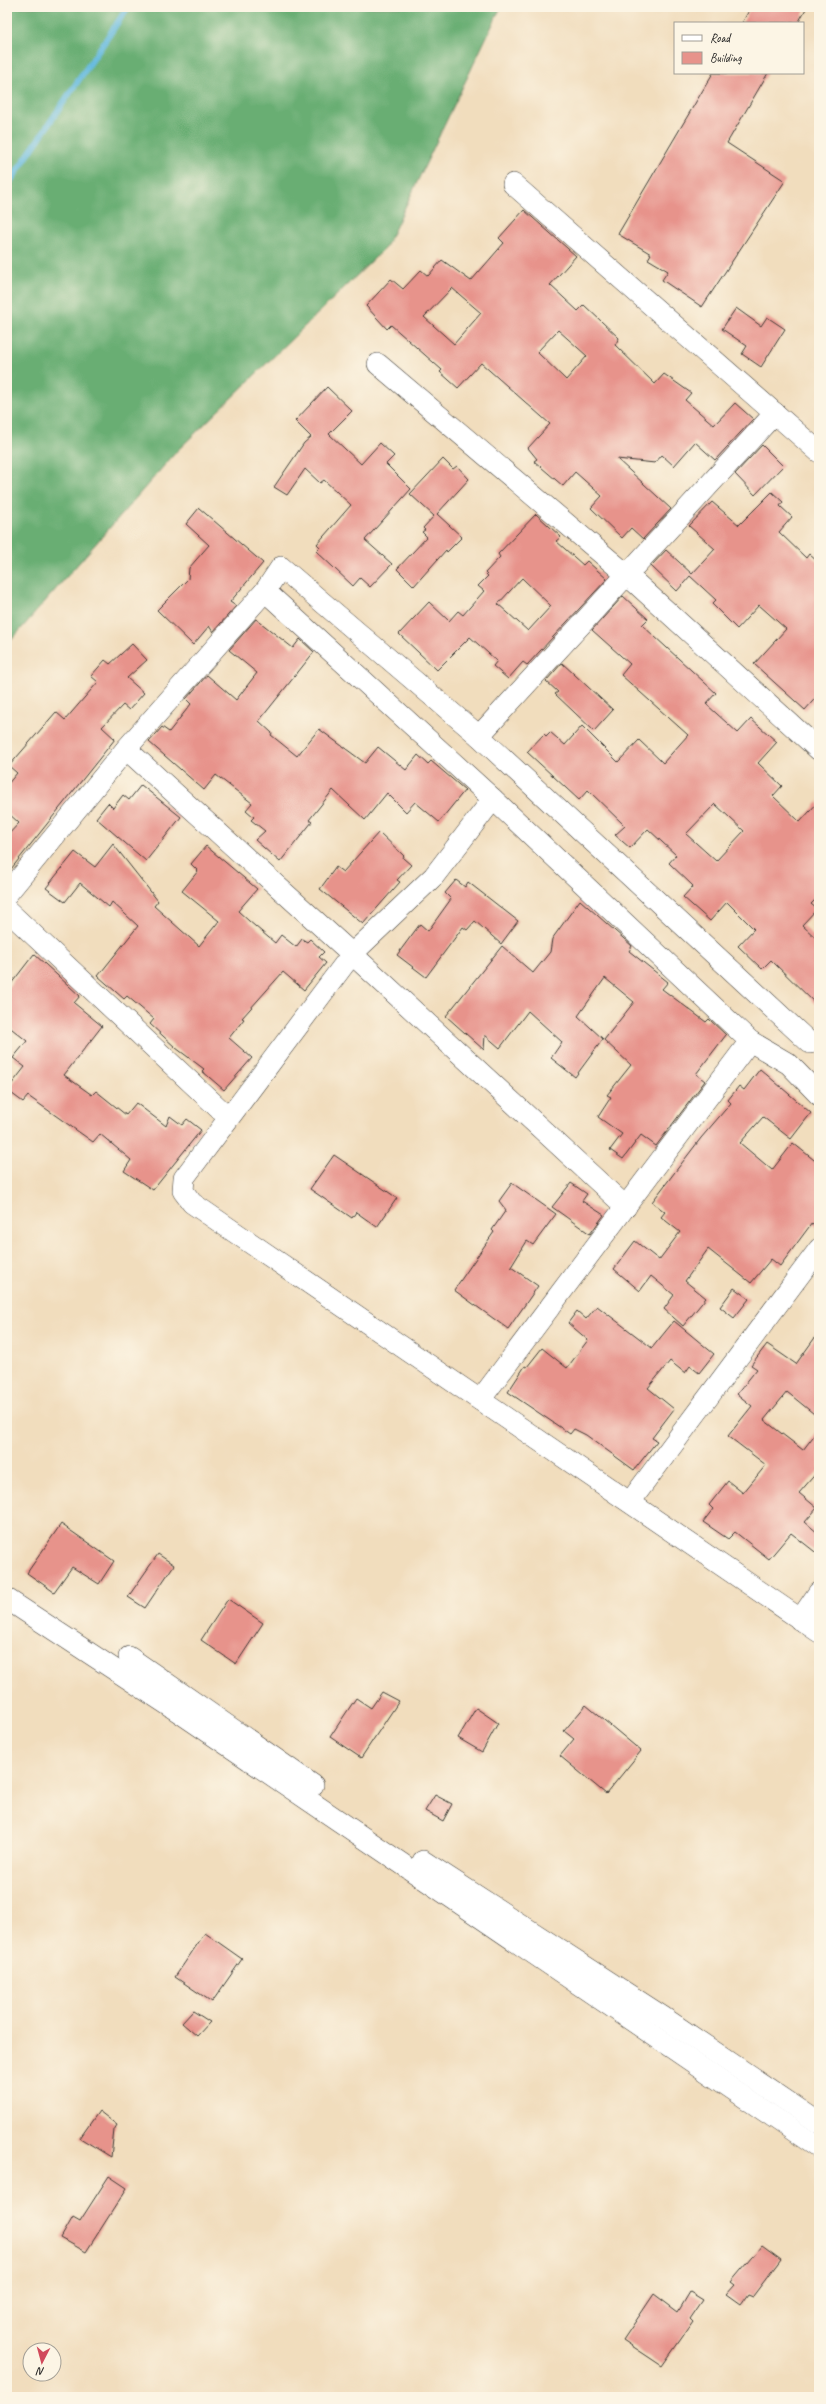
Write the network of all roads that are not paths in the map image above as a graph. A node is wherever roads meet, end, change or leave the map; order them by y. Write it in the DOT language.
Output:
graph roads {
  1 [pos="513,184"];
  2 [pos="378,364"];
  3 [pos="776,413"];
  4 [pos="819,452"];
  5 [pos="627,575"];
  6 [pos="265,591"];
  7 [pos="479,736"];
  8 [pos="126,749"];
  9 [pos="819,750"];
  10 [pos="492,799"];
  11 [pos="7,894"];
  12 [pos="7,910"];
  13 [pos="352,954"];
  14 [pos="815,1038"];
  15 [pos="750,1041"];
  16 [pos="790,1064"];
  17 [pos="819,1095"];
  18 [pos="228,1117"];
  19 [pos="626,1207"];
  20 [pos="819,1249"];
  21 [pos="480,1400"];
  22 [pos="630,1502"];
  23 [pos="819,1592"];
  24 [pos="7,1599"];
  25 [pos="800,1620"];
  26 [pos="819,1632"];
  27 [pos="129,1657"];
  28 [pos="819,2123"];
  29 [pos="819,2148"];
  1 -- 3 [label="street"];
  2 -- 5 [label="street"];
  3 -- 4 [label="street"];
  3 -- 5 [label="street"];
  5 -- 7 [label="street"];
  5 -- 9 [label="street"];
  6 -- 7 [label="street"];
  6 -- 8 [label="street"];
  6 -- 10 [label="street"];
  7 -- 14 [label="street"];
  8 -- 11 [label="street"];
  8 -- 13 [label="street"];
  10 -- 13 [label="street"];
  10 -- 15 [label="street"];
  12 -- 18 [label="street"];
  13 -- 18 [label="street"];
  13 -- 19 [label="street"];
  14 -- 16 [label="street"];
  15 -- 16 [label="street"];
  15 -- 19 [label="street"];
  16 -- 17 [label="street"];
  18 -- 21 [label="street"];
  19 -- 21 [label="street"];
  20 -- 22 [label="street"];
  21 -- 22 [label="street"];
  22 -- 25 [label="street"];
  23 -- 25 [label="street"];
  24 -- 29 [label="street"];
  25 -- 26 [label="street"];
  27 -- 28 [label="street"];
}
